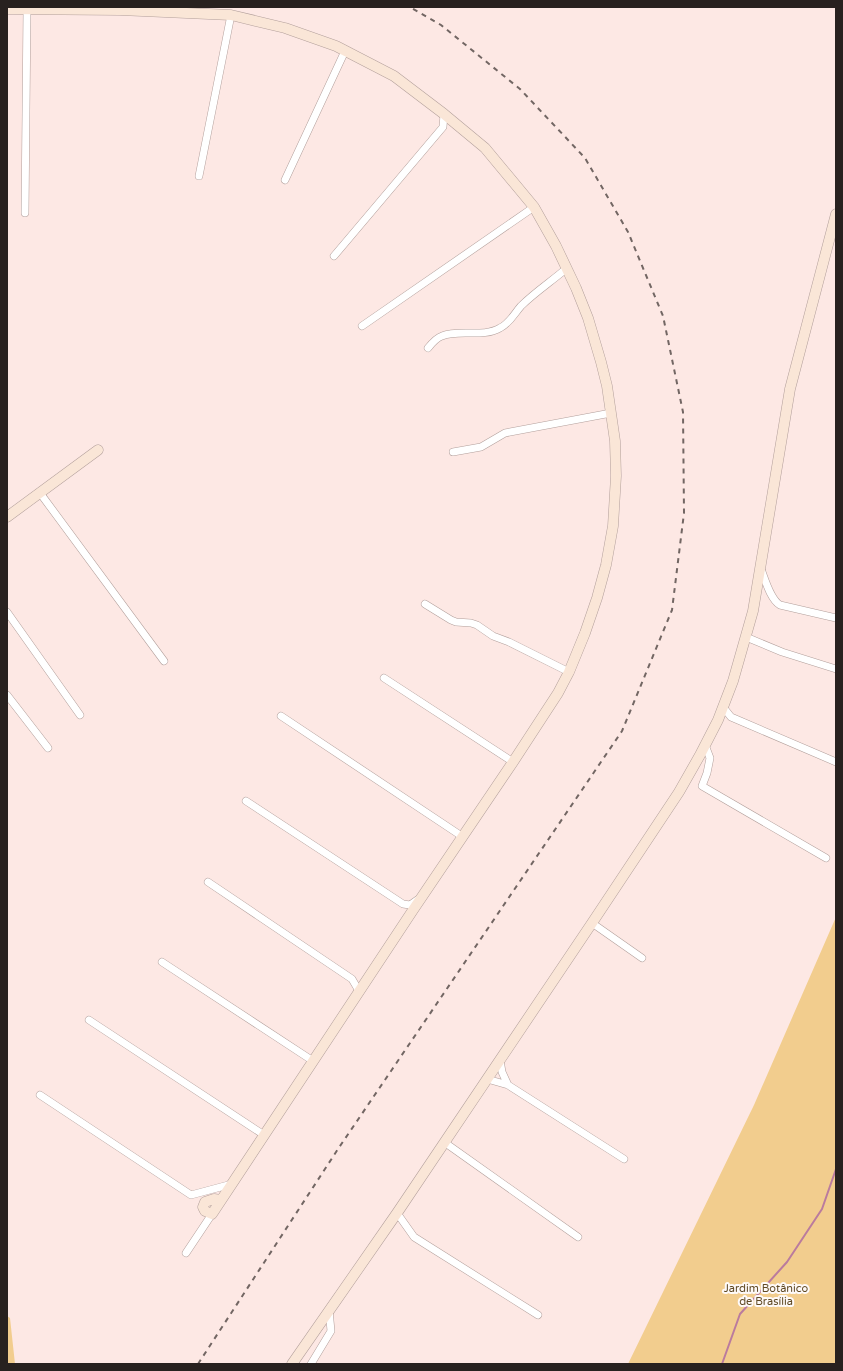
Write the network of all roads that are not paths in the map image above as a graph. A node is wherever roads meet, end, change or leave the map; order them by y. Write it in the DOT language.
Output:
graph roads {
  1 [pos="7,9"];
  2 [pos="27,10"];
  3 [pos="231,16"];
  4 [pos="345,51"];
  5 [pos="444,114"];
  6 [pos="455,123"];
  7 [pos="443,127"];
  8 [pos="199,176"];
  9 [pos="285,180"];
  10 [pos="534,207"];
  11 [pos="25,213"];
  12 [pos="836,214"];
  13 [pos="334,256"];
  14 [pos="567,268"];
  15 [pos="362,326"];
  16 [pos="428,348"];
  17 [pos="611,413"];
  18 [pos="98,450"];
  19 [pos="453,452"];
  20 [pos="40,493"];
  21 [pos="7,517"];
  22 [pos="761,569"];
  23 [pos="425,604"];
  24 [pos="7,612"];
  25 [pos="836,618"];
  26 [pos="746,637"];
  27 [pos="164,661"];
  28 [pos="836,669"];
  29 [pos="569,672"];
  30 [pos="384,678"];
  31 [pos="7,695"];
  32 [pos="723,707"];
  33 [pos="80,715"];
  34 [pos="281,716"];
  35 [pos="730,717"];
  36 [pos="718,720"];
  37 [pos="705,745"];
  38 [pos="48,748"];
  39 [pos="513,762"];
  40 [pos="836,762"];
  41 [pos="246,800"];
  42 [pos="463,837"];
  43 [pos="826,858"];
  44 [pos="208,882"];
  45 [pos="424,894"];
  46 [pos="592,923"];
  47 [pos="642,958"];
  48 [pos="162,962"];
  49 [pos="368,978"];
  50 [pos="352,979"];
  51 [pos="359,991"];
  52 [pos="89,1020"];
  53 [pos="500,1060"];
  54 [pos="313,1061"];
  55 [pos="486,1079"];
  56 [pos="508,1085"];
  57 [pos="40,1095"];
  58 [pos="264,1136"];
  59 [pos="444,1142"];
  60 [pos="624,1159"];
  61 [pos="232,1184"];
  62 [pos="397,1213"];
  63 [pos="212,1214"];
  64 [pos="578,1237"];
  65 [pos="186,1253"];
  66 [pos="329,1310"];
  67 [pos="538,1316"];
  68 [pos="292,1364"];
  69 [pos="311,1364"];
  1 -- 2 [label="street"];
  2 -- 3 [label="street"];
  2 -- 11 [label="street"];
  3 -- 4 [label="street"];
  3 -- 8 [label="street"];
  4 -- 5 [label="street"];
  4 -- 9 [label="street"];
  5 -- 6 [label="street"];
  5 -- 7 [label="street"];
  6 -- 7 [label="street"];
  6 -- 10 [label="street"];
  7 -- 13 [label="street"];
  10 -- 14 [label="street"];
  10 -- 15 [label="street"];
  12 -- 22 [label="street"];
  14 -- 16 [label="street"];
  14 -- 17 [label="street"];
  17 -- 19 [label="street"];
  17 -- 29 [label="street"];
  18 -- 20 [label="street"];
  20 -- 21 [label="street"];
  20 -- 27 [label="street"];
  22 -- 25 [label="street"];
  22 -- 26 [label="street"];
  23 -- 29 [label="street"];
  24 -- 33 [label="street"];
  26 -- 28 [label="street"];
  26 -- 32 [label="street"];
  29 -- 39 [label="street"];
  30 -- 39 [label="street"];
  31 -- 38 [label="street"];
  32 -- 35 [label="street"];
  32 -- 36 [label="street"];
  34 -- 42 [label="street"];
  35 -- 36 [label="street"];
  35 -- 40 [label="street"];
  36 -- 37 [label="street"];
  37 -- 43 [label="street"];
  37 -- 46 [label="street"];
  39 -- 42 [label="street"];
  41 -- 45 [label="street"];
  42 -- 45 [label="street"];
  44 -- 50 [label="street"];
  45 -- 49 [label="street"];
  46 -- 47 [label="street"];
  46 -- 53 [label="street"];
  48 -- 54 [label="street"];
  49 -- 50 [label="street"];
  49 -- 51 [label="street"];
  50 -- 51 [label="street"];
  51 -- 54 [label="street"];
  52 -- 58 [label="street"];
  53 -- 55 [label="street"];
  53 -- 56 [label="street"];
  54 -- 58 [label="street"];
  55 -- 56 [label="street"];
  55 -- 59 [label="street"];
  56 -- 60 [label="street"];
  57 -- 61 [label="street"];
  58 -- 61 [label="street"];
  59 -- 62 [label="street"];
  59 -- 64 [label="street"];
  61 -- 63 [label="street"];
  62 -- 66 [label="street"];
  62 -- 67 [label="street"];
  63 -- 65 [label="street"];
  66 -- 68 [label="street"];
  66 -- 69 [label="street"];
}
